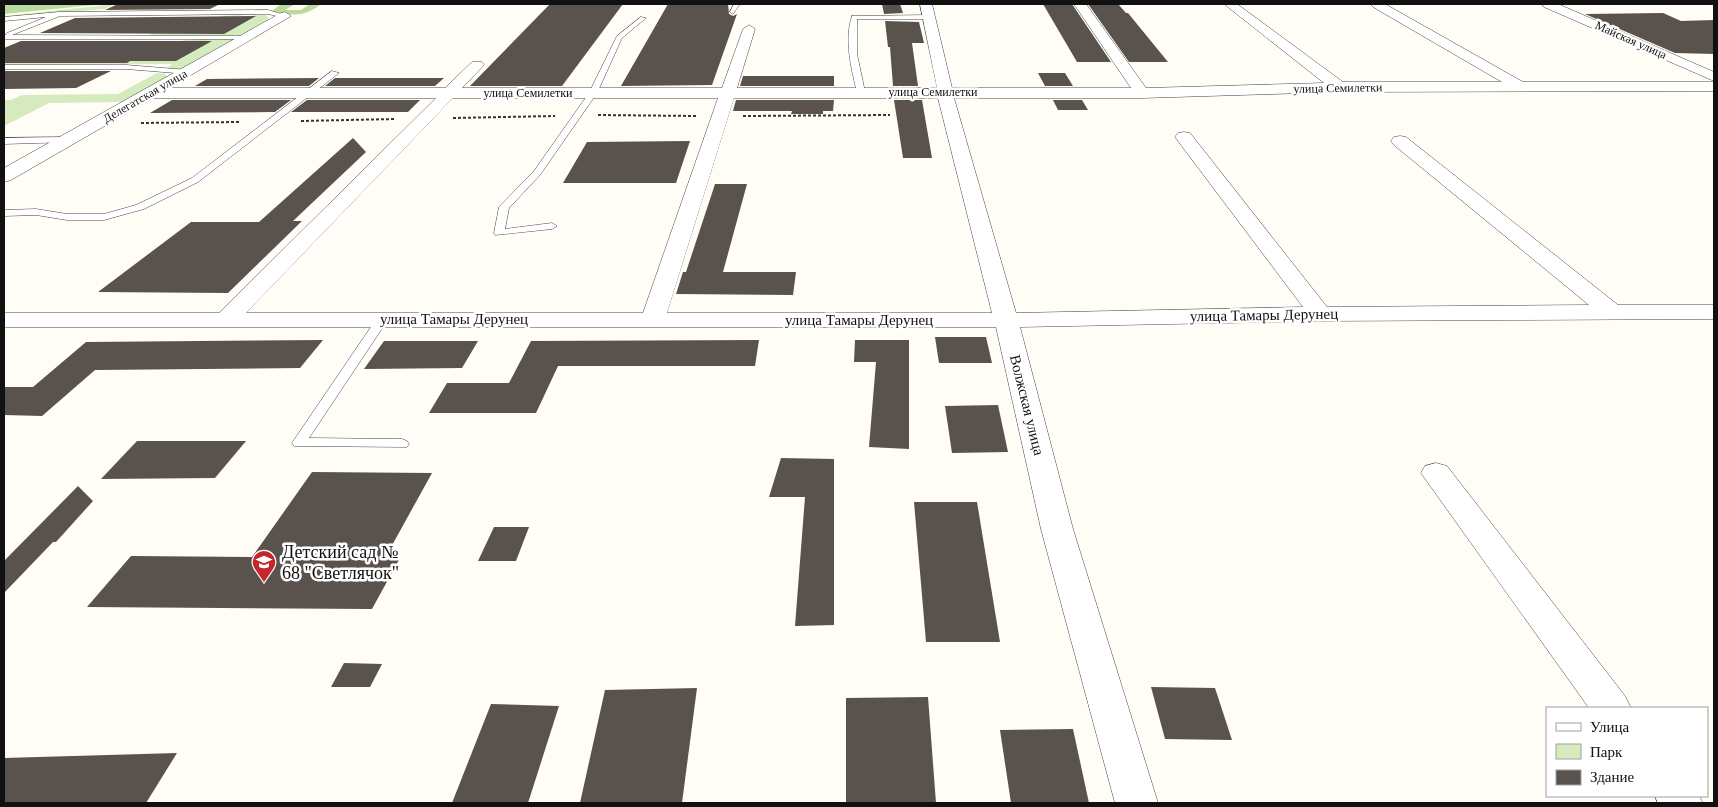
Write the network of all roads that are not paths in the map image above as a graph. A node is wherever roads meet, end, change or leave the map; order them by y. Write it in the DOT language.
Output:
graph roads {
  1 [pos="737,4"];
  2 [pos="1080,4"];
  3 [pos="1230,4"];
  4 [pos="1377,4"];
  5 [pos="1548,4"];
  6 [pos="927,10"];
  7 [pos="276,12"];
  8 [pos="733,12"];
  9 [pos="59,14"];
  10 [pos="643,18"];
  11 [pos="4,19"];
  12 [pos="749,29"];
  13 [pos="4,37"];
  14 [pos="23,37"];
  15 [pos="249,37"];
  16 [pos="4,45"];
  17 [pos="477,65"];
  18 [pos="4,67"];
  19 [pos="188,72"];
  20 [pos="334,73"];
  21 [pos="1714,77"];
  22 [pos="1520,86"];
  23 [pos="1714,86"];
  24 [pos="1339,87"];
  25 [pos="310,92"];
  26 [pos="861,92"];
  27 [pos="945,92"];
  28 [pos="450,93"];
  29 [pos="593,93"];
  30 [pos="728,93"];
  31 [pos="1142,93"];
  32 [pos="151,94"];
  33 [pos="1184,137"];
  34 [pos="67,140"];
  35 [pos="4,141"];
  36 [pos="1400,141"];
  37 [pos="4,176"];
  38 [pos="4,213"];
  39 [pos="552,226"];
  40 [pos="1714,312"];
  41 [pos="1613,313"];
  42 [pos="1320,314"];
  43 [pos="383,318"];
  44 [pos="653,319"];
  45 [pos="4,320"];
  46 [pos="225,320"];
  47 [pos="1006,320"];
  48 [pos="402,444"];
  49 [pos="1436,473"];
  50 [pos="1610,707"];
  51 [pos="1137,803"];
  1 -- 8 [label="lane"];
  2 -- 31 [label="street"];
  3 -- 24 [label="street"];
  4 -- 22 [label="street"];
  5 -- 21 [label="street, Майская улица"];
  6 -- 26 [label="lane"];
  6 -- 27 [label="street, Волжская улица"];
  7 -- 9 [label="lane"];
  7 -- 15 [label="street, Делегатская улица"];
  9 -- 11 [label="lane"];
  9 -- 13 [label="lane"];
  10 -- 29 [label="lane"];
  12 -- 30 [label="street"];
  13 -- 14 [label="lane"];
  14 -- 15 [label="lane"];
  14 -- 16 [label="lane"];
  15 -- 19 [label="street, Делегатская улица"];
  17 -- 28 [label="street"];
  18 -- 19 [label="lane"];
  19 -- 32 [label="street, Делегатская улица"];
  20 -- 25 [label="lane"];
  22 -- 23 [label="street, улица Семилетки"];
  22 -- 24 [label="street, улица Семилетки"];
  24 -- 31 [label="street, улица Семилетки"];
  25 -- 28 [label="street, улица Семилетки"];
  25 -- 32 [label="street, улица Семилетки"];
  25 -- 38 [label="lane"];
  26 -- 27 [label="street, улица Семилетки"];
  26 -- 30 [label="street, улица Семилетки"];
  27 -- 31 [label="street, улица Семилетки"];
  27 -- 47 [label="street, Волжская улица"];
  28 -- 29 [label="street, улица Семилетки"];
  28 -- 46 [label="street"];
  29 -- 30 [label="street, улица Семилетки"];
  29 -- 39 [label="lane"];
  30 -- 44 [label="street"];
  32 -- 34 [label="street, Делегатская улица"];
  33 -- 42 [label="street"];
  34 -- 35 [label="lane"];
  34 -- 37 [label="street, Делегатская улица"];
  36 -- 41 [label="street"];
  40 -- 41 [label="street, улица Тамары Дерунец"];
  41 -- 42 [label="street, улица Тамары Дерунец"];
  42 -- 47 [label="street, улица Тамары Дерунец"];
  43 -- 44 [label="street, улица Тамары Дерунец"];
  43 -- 46 [label="street, улица Тамары Дерунец"];
  43 -- 48 [label="lane"];
  44 -- 47 [label="street, улица Тамары Дерунец"];
  45 -- 46 [label="street, улица Тамары Дерунец"];
  47 -- 51 [label="street, Волжская улица"];
  49 -- 50 [label="street"];
}
